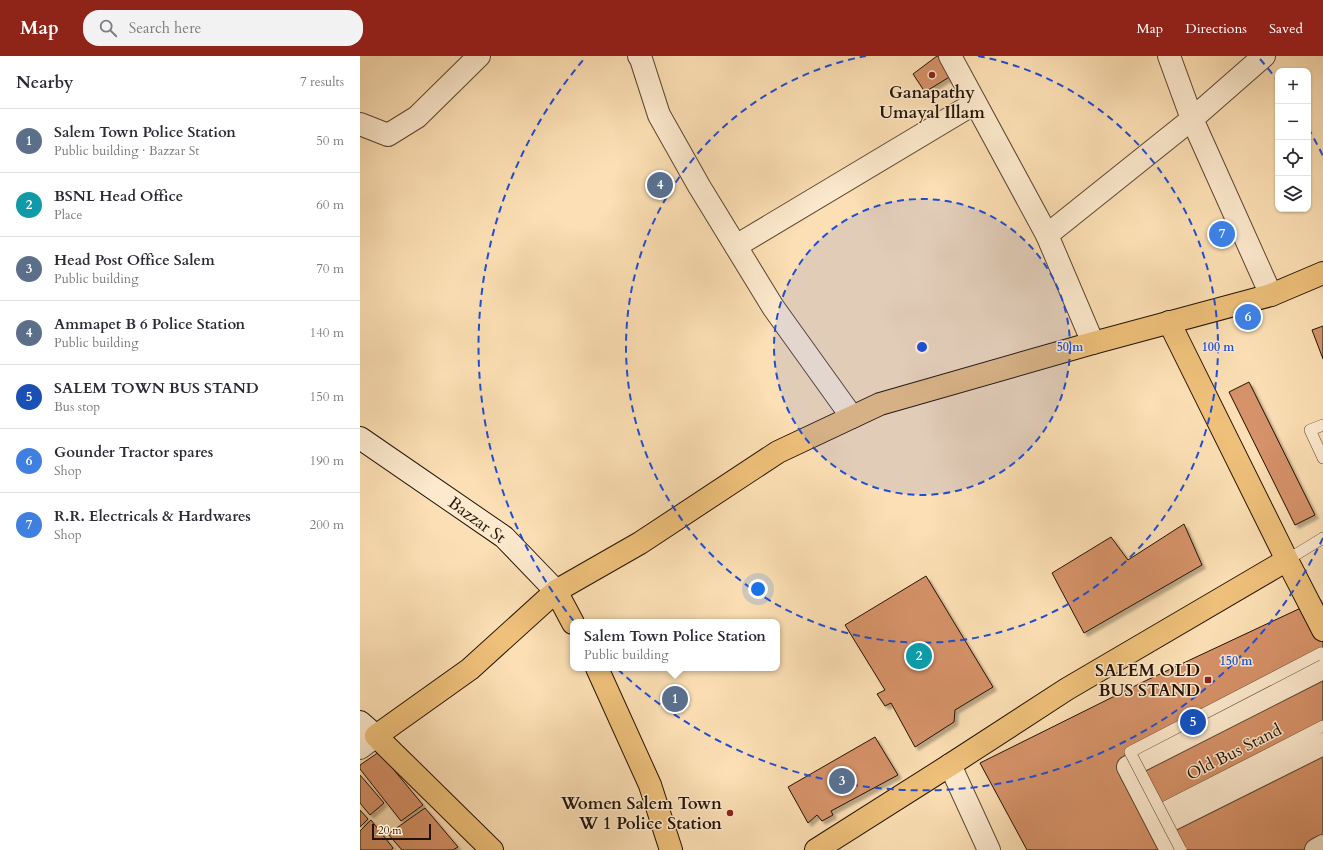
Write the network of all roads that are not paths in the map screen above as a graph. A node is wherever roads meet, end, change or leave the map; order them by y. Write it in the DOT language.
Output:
graph roads {
  1 [pos="479,56"];
  2 [pos="639,56"];
  3 [pos="950,56"];
  4 [pos="1169,56"];
  5 [pos="1264,56"];
  6 [pos="975,103"];
  7 [pos="1192,119"];
  8 [pos="360,124"];
  9 [pos="1047,235"];
  10 [pos="736,246"];
  11 [pos="1323,273"];
  12 [pos="1271,295"];
  13 [pos="1169,322"];
  14 [pos="1093,343"];
  15 [pos="852,417"];
  16 [pos="1323,424"];
  17 [pos="360,438"];
  18 [pos="1323,458"];
  19 [pos="1323,538"];
  20 [pos="1287,560"];
  21 [pos="556,591"];
  22 [pos="571,619"];
  23 [pos="1323,630"];
  24 [pos="1323,656"];
  25 [pos="1323,668"];
  26 [pos="598,671"];
  27 [pos="1323,726"];
  28 [pos="365,735"];
  29 [pos="1323,744"];
  30 [pos="950,765"];
  31 [pos="1160,818"];
  32 [pos="1323,846"];
  33 [pos="492,850"];
  34 [pos="671,850"];
  35 [pos="816,850"];
  36 [pos="989,850"];
  37 [pos="1171,850"];
  38 [pos="1181,850"];
  39 [pos="1316,850"];
  1 -- 8 [label="street"];
  2 -- 10 [label="street"];
  3 -- 6 [label="street"];
  4 -- 7 [label="street"];
  5 -- 7 [label="street"];
  6 -- 9 [label="street"];
  6 -- 10 [label="street"];
  7 -- 9 [label="street"];
  7 -- 12 [label="street"];
  9 -- 14 [label="street"];
  10 -- 15 [label="street"];
  11 -- 12 [label="main road"];
  12 -- 13 [label="main road"];
  13 -- 14 [label="main road"];
  13 -- 20 [label="main road"];
  14 -- 15 [label="main road"];
  15 -- 21 [label="main road"];
  16 -- 18 [label="lane"];
  17 -- 21 [label="street, Bazzar St"];
  19 -- 20 [label="lane"];
  20 -- 23 [label="main road"];
  20 -- 30 [label="main road"];
  21 -- 22 [label="main road, Bazzar St"];
  21 -- 28 [label="main road"];
  24 -- 31 [label="lane, bridge"];
  25 -- 31 [label="street"];
  26 -- 34 [label="main road"];
  27 -- 31 [label="lane, Old Bus Stand"];
  28 -- 33 [label="main road"];
  29 -- 31 [label="street"];
  30 -- 35 [label="main road"];
  30 -- 36 [label="street"];
  31 -- 37 [label="street"];
  31 -- 38 [label="lane, bridge"];
  32 -- 39 [label="street"];
}
